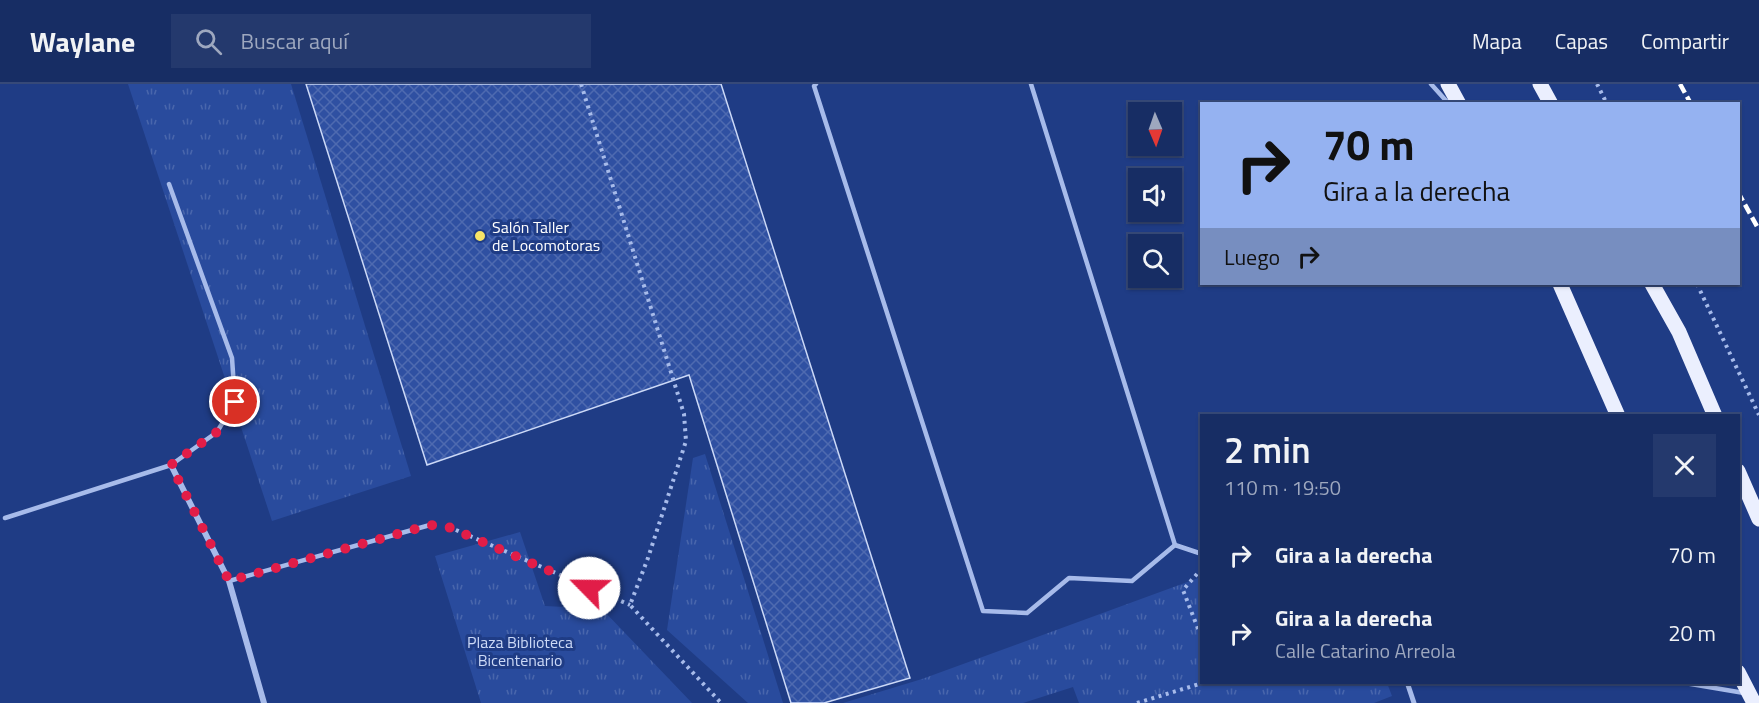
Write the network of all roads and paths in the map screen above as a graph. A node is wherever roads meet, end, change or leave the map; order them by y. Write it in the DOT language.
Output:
graph roads {
  1 [pos="581,84"];
  2 [pos="816,84"];
  3 [pos="1031,84"];
  4 [pos="1431,84"];
  5 [pos="1448,84"];
  6 [pos="1540,84"];
  7 [pos="1597,84"];
  8 [pos="1447,102"];
  9 [pos="1458,102"];
  10 [pos="1550,102"];
  11 [pos="1606,102"];
  12 [pos="169,184"];
  13 [pos="1560,285"];
  14 [pos="1653,285"];
  15 [pos="1697,285"];
  16 [pos="1617,414"];
  17 [pos="1714,414"];
  18 [pos="1759,415"];
  19 [pos="171,465"];
  20 [pos="1740,476"];
  21 [pos="5,518"];
  22 [pos="1759,519"];
  23 [pos="430,525"];
  24 [pos="1175,545"];
  25 [pos="1200,553"];
  26 [pos="1200,571"];
  27 [pos="229,581"];
  28 [pos="630,605"];
  29 [pos="1200,634"];
  30 [pos="1740,676"];
  31 [pos="1200,684"];
  32 [pos="1408,684"];
  33 [pos="1688,684"];
  34 [pos="1751,698"];
  35 [pos="264,703"];
  36 [pos="721,703"];
  37 [pos="1137,703"];
  38 [pos="1414,703"];
  1 -- 28 [label="path"];
  2 -- 24 [label="lane"];
  3 -- 24 [label="lane"];
  4 -- 8 [label="lane"];
  5 -- 9 [label="main road"];
  6 -- 10 [label="main road"];
  7 -- 11 [label="path"];
  12 -- 19 [label="lane"];
  13 -- 16 [label="main road"];
  14 -- 17 [label="main road"];
  15 -- 18 [label="path"];
  19 -- 21 [label="lane"];
  19 -- 27 [label="street"];
  20 -- 22 [label="main road"];
  23 -- 27 [label="lane"];
  23 -- 28 [label="path"];
  24 -- 25 [label="street"];
  26 -- 29 [label="path"];
  27 -- 35 [label="street"];
  28 -- 36 [label="path"];
  30 -- 34 [label="main road"];
  31 -- 37 [label="path"];
  32 -- 38 [label="street"];
  33 -- 34 [label="lane"];
}
